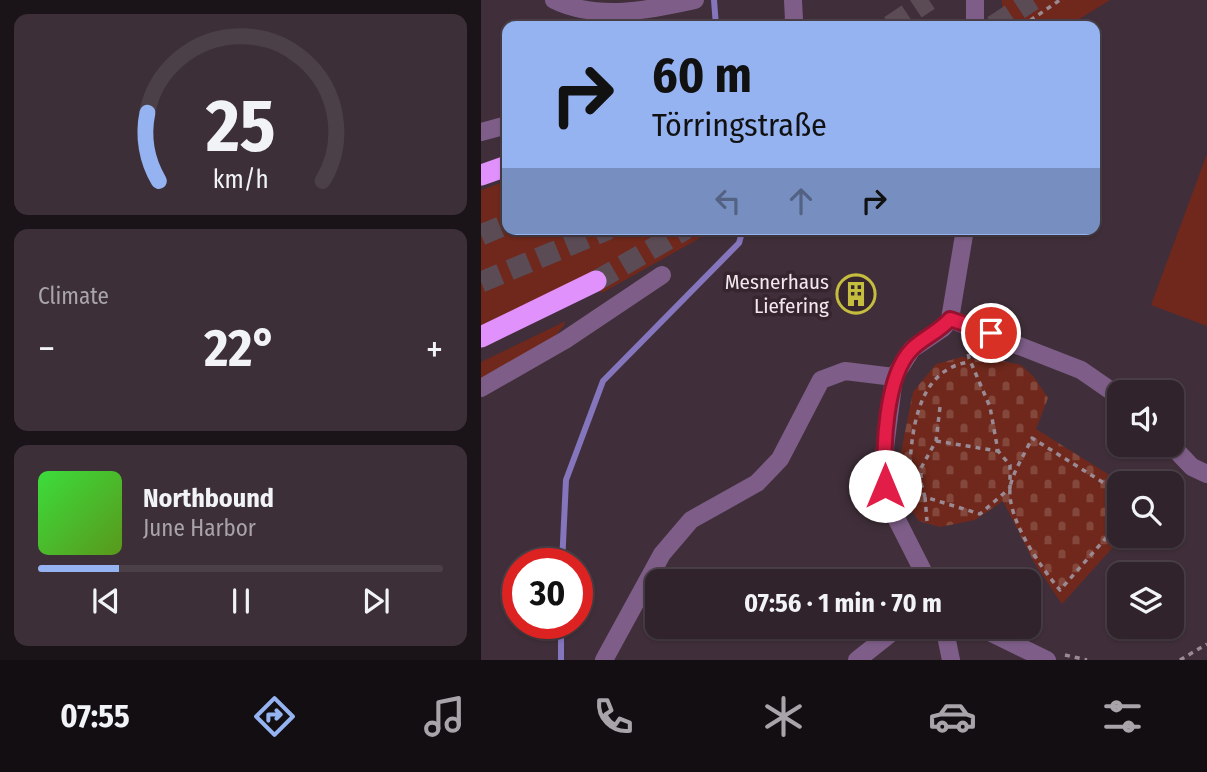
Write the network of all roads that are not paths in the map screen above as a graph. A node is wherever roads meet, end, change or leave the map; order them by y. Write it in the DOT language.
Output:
graph roads {
  1 [pos="554,0"];
  2 [pos="695,0"];
  3 [pos="793,0"];
  4 [pos="975,0"];
  5 [pos="634,5"];
  6 [pos="794,21"];
  7 [pos="975,21"];
  8 [pos="502,126"];
  9 [pos="481,132"];
  10 [pos="502,168"];
  11 [pos="481,175"];
  12 [pos="964,235"];
  13 [pos="662,275"];
  14 [pos="596,281"];
  15 [pos="950,319"];
  16 [pos="481,337"];
  17 [pos="894,377"];
  18 [pos="481,388"];
  19 [pos="1107,388"];
  20 [pos="1182,457"];
  21 [pos="1207,474"];
  22 [pos="922,569"];
  23 [pos="884,639"];
  24 [pos="947,639"];
  25 [pos="1004,639"];
  26 [pos="604,660"];
  27 [pos="857,660"];
  28 [pos="951,660"];
  29 [pos="1047,660"];
  1 -- 5 [label="street"];
  2 -- 5 [label="street"];
  3 -- 6 [label="street"];
  4 -- 7 [label="street"];
  8 -- 9 [label="street"];
  10 -- 11 [label="highway"];
  12 -- 15 [label="street"];
  13 -- 18 [label="street"];
  14 -- 16 [label="highway"];
  15 -- 17 [label="street"];
  15 -- 19 [label="street"];
  17 -- 22 [label="street"];
  17 -- 26 [label="street"];
  20 -- 21 [label="street"];
  23 -- 27 [label="street"];
  24 -- 28 [label="street"];
  25 -- 29 [label="street"];
}
